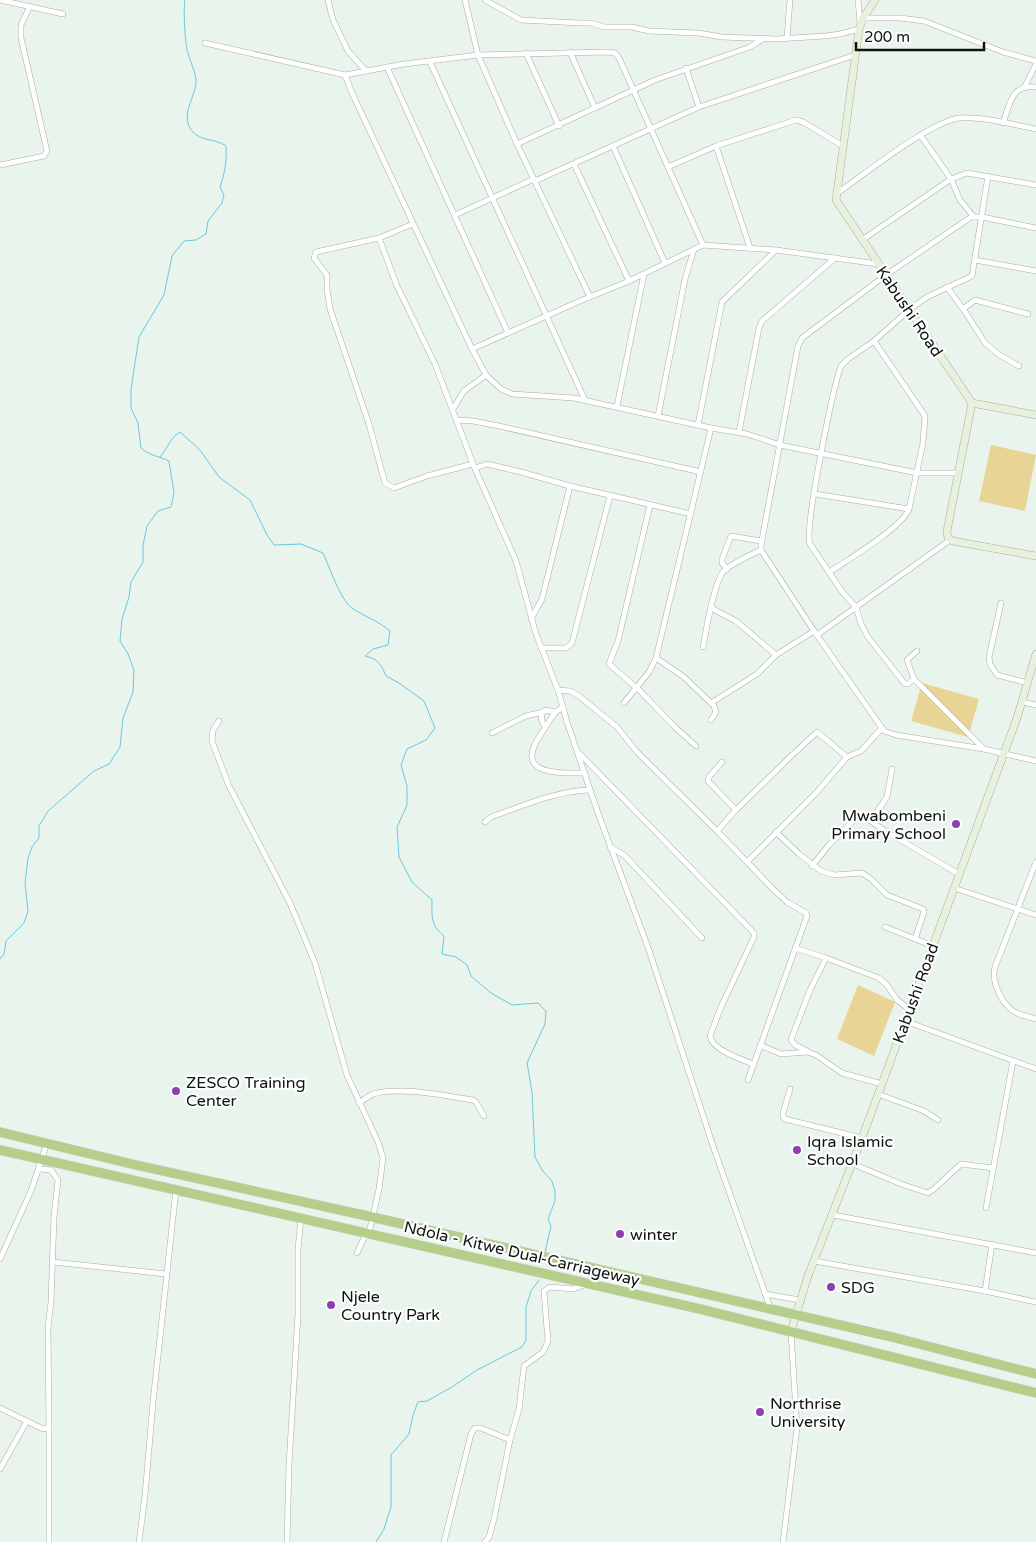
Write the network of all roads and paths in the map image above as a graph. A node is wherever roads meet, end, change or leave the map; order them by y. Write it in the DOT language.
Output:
graph roads {
  1 [pos="0,0"];
  2 [pos="329,0"];
  3 [pos="465,0"];
  4 [pos="485,0"];
  5 [pos="790,0"];
  6 [pos="858,0"];
  7 [pos="875,0"];
  8 [pos="30,6"];
  9 [pos="63,14"];
  10 [pos="861,23"];
  11 [pos="787,38"];
  12 [pos="764,39"];
  13 [pos="205,43"];
  14 [pos="570,52"];
  15 [pos="526,53"];
  16 [pos="478,55"];
  17 [pos="855,56"];
  18 [pos="430,62"];
  19 [pos="1036,62"];
  20 [pos="387,67"];
  21 [pos="686,68"];
  22 [pos="366,71"];
  23 [pos="346,75"];
  24 [pos="1025,86"];
  25 [pos="1036,87"];
  26 [pos="633,90"];
  27 [pos="699,107"];
  28 [pos="595,108"];
  29 [pos="1003,123"];
  30 [pos="559,126"];
  31 [pos="650,128"];
  32 [pos="1036,129"];
  33 [pos="921,136"];
  34 [pos="517,144"];
  35 [pos="613,146"];
  36 [pos="716,146"];
  37 [pos="843,146"];
  38 [pos="574,164"];
  39 [pos="0,165"];
  40 [pos="668,167"];
  41 [pos="988,176"];
  42 [pos="951,179"];
  43 [pos="535,180"];
  44 [pos="1036,185"];
  45 [pos="835,195"];
  46 [pos="493,198"];
  47 [pos="455,215"];
  48 [pos="974,216"];
  49 [pos="982,217"];
  50 [pos="413,224"];
  51 [pos="1036,228"];
  52 [pos="379,238"];
  53 [pos="862,240"];
  54 [pos="703,245"];
  55 [pos="750,248"];
  56 [pos="694,249"];
  57 [pos="776,250"];
  58 [pos="835,258"];
  59 [pos="975,260"];
  60 [pos="665,263"];
  61 [pos="878,264"];
  62 [pos="1036,271"];
  63 [pos="644,274"];
  64 [pos="886,275"];
  65 [pos="629,281"];
  66 [pos="946,287"];
  67 [pos="590,297"];
  68 [pos="963,309"];
  69 [pos="910,310"];
  70 [pos="1028,314"];
  71 [pos="546,316"];
  72 [pos="508,333"];
  73 [pos="874,341"];
  74 [pos="472,349"];
  75 [pos="1020,366"];
  76 [pos="486,375"];
  77 [pos="585,400"];
  78 [pos="972,403"];
  79 [pos="617,406"];
  80 [pos="453,409"];
  81 [pos="1036,415"];
  82 [pos="658,416"];
  83 [pos="457,420"];
  84 [pos="698,425"];
  85 [pos="711,428"];
  86 [pos="739,432"];
  87 [pos="780,445"];
  88 [pos="821,453"];
  89 [pos="474,466"];
  90 [pos="701,472"];
  91 [pos="917,473"];
  92 [pos="959,473"];
  93 [pos="570,486"];
  94 [pos="815,494"];
  95 [pos="610,496"];
  96 [pos="650,504"];
  97 [pos="909,509"];
  98 [pos="691,514"];
  99 [pos="950,540"];
  100 [pos="761,542"];
  101 [pos="761,550"];
  102 [pos="1036,556"];
  103 [pos="727,569"];
  104 [pos="830,572"];
  105 [pos="1001,603"];
  106 [pos="856,607"];
  107 [pos="711,608"];
  108 [pos="531,620"];
  109 [pos="815,633"];
  110 [pos="703,646"];
  111 [pos="541,648"];
  112 [pos="917,651"];
  113 [pos="1036,654"];
  114 [pos="776,655"];
  115 [pos="656,658"];
  116 [pos="914,679"];
  117 [pos="1028,683"];
  118 [pos="636,688"];
  119 [pos="558,690"];
  120 [pos="1023,702"];
  121 [pos="624,703"];
  122 [pos="711,703"];
  123 [pos="1036,705"];
  124 [pos="563,707"];
  125 [pos="543,712"];
  126 [pos="555,712"];
  127 [pos="711,720"];
  128 [pos="219,721"];
  129 [pos="545,727"];
  130 [pos="882,728"];
  131 [pos="492,733"];
  132 [pos="696,746"];
  133 [pos="984,749"];
  134 [pos="578,753"];
  135 [pos="1004,753"];
  136 [pos="847,758"];
  137 [pos="1036,761"];
  138 [pos="722,762"];
  139 [pos="892,769"];
  140 [pos="585,773"];
  141 [pos="590,790"];
  142 [pos="736,810"];
  143 [pos="871,821"];
  144 [pos="485,822"];
  145 [pos="718,830"];
  146 [pos="776,832"];
  147 [pos="610,847"];
  148 [pos="747,862"];
  149 [pos="1036,862"];
  150 [pos="812,866"];
  151 [pos="959,874"];
  152 [pos="954,888"];
  153 [pos="1018,908"];
  154 [pos="1036,915"];
  155 [pos="886,927"];
  156 [pos="702,938"];
  157 [pos="915,939"];
  158 [pos="933,946"];
  159 [pos="794,948"];
  160 [pos="826,958"];
  161 [pos="909,1009"];
  162 [pos="1036,1020"];
  163 [pos="904,1021"];
  164 [pos="760,1045"];
  165 [pos="808,1052"];
  166 [pos="1013,1061"];
  167 [pos="753,1064"];
  168 [pos="1036,1069"];
  169 [pos="748,1080"];
  170 [pos="882,1084"];
  171 [pos="790,1090"];
  172 [pos="878,1094"];
  173 [pos="359,1103"];
  174 [pos="484,1116"];
  175 [pos="938,1120"];
  176 [pos="0,1132"];
  177 [pos="862,1138"];
  178 [pos="48,1143"];
  179 [pos="0,1150"];
  180 [pos="42,1159"];
  181 [pos="852,1164"];
  182 [pos="993,1168"];
  183 [pos="40,1169"];
  184 [pos="176,1190"];
  185 [pos="986,1208"];
  186 [pos="834,1215"];
  187 [pos="372,1217"];
  188 [pos="301,1218"];
  189 [pos="369,1233"];
  190 [pos="992,1244"];
  191 [pos="357,1253"];
  192 [pos="1036,1253"];
  193 [pos="0,1259"];
  194 [pos="814,1261"];
  195 [pos="53,1262"];
  196 [pos="166,1274"];
  197 [pos="588,1284"];
  198 [pos="985,1291"];
  199 [pos="765,1294"];
  200 [pos="800,1300"];
  201 [pos="1036,1302"];
  202 [pos="772,1310"];
  203 [pos="796,1315"];
  204 [pos="791,1331"];
  205 [pos="1036,1374"];
  206 [pos="1036,1393"];
  207 [pos="0,1408"];
  208 [pos="27,1422"];
  209 [pos="49,1427"];
  210 [pos="510,1440"];
  211 [pos="0,1469"];
  212 [pos="49,1542"];
  213 [pos="139,1542"];
  214 [pos="287,1542"];
  215 [pos="444,1542"];
  216 [pos="486,1542"];
  217 [pos="783,1542"];
  1 -- 8 [label="street"];
  2 -- 22 [label="street"];
  3 -- 16 [label="street"];
  4 -- 12 [label="street"];
  5 -- 11 [label="street"];
  6 -- 10 [label="street"];
  7 -- 10 [label="main road"];
  8 -- 9 [label="street"];
  8 -- 39 [label="street"];
  10 -- 11 [label="street"];
  10 -- 17 [label="main road"];
  10 -- 19 [label="street"];
  11 -- 12 [label="street"];
  12 -- 21 [label="street"];
  13 -- 23 [label="street"];
  14 -- 15 [label="street"];
  14 -- 26 [label="street"];
  14 -- 28 [label="street"];
  15 -- 16 [label="street"];
  15 -- 30 [label="street"];
  16 -- 18 [label="street"];
  16 -- 34 [label="street"];
  17 -- 27 [label="street"];
  17 -- 37 [label="main road"];
  18 -- 20 [label="street"];
  18 -- 46 [label="street"];
  19 -- 24 [label="street"];
  20 -- 22 [label="street"];
  20 -- 47 [label="street"];
  21 -- 26 [label="street"];
  21 -- 27 [label="street"];
  22 -- 23 [label="street"];
  23 -- 50 [label="street"];
  24 -- 25 [label="street"];
  24 -- 29 [label="street"];
  26 -- 28 [label="street"];
  26 -- 31 [label="street"];
  27 -- 31 [label="street"];
  28 -- 30 [label="street"];
  29 -- 32 [label="street"];
  29 -- 33 [label="street"];
  30 -- 34 [label="street"];
  31 -- 35 [label="street"];
  31 -- 40 [label="street"];
  33 -- 42 [label="street"];
  33 -- 45 [label="street"];
  34 -- 43 [label="street"];
  35 -- 38 [label="street"];
  35 -- 60 [label="street"];
  36 -- 37 [label="street"];
  36 -- 40 [label="street"];
  36 -- 55 [label="street"];
  37 -- 45 [label="main road"];
  38 -- 43 [label="street"];
  38 -- 65 [label="street"];
  40 -- 54 [label="street"];
  41 -- 42 [label="street"];
  41 -- 44 [label="street"];
  41 -- 49 [label="street"];
  42 -- 48 [label="street"];
  42 -- 53 [label="street"];
  43 -- 46 [label="street"];
  43 -- 67 [label="street"];
  45 -- 53 [label="main road, Kabushi Road"];
  46 -- 47 [label="street"];
  46 -- 71 [label="street"];
  47 -- 72 [label="street"];
  48 -- 49 [label="street"];
  48 -- 64 [label="street"];
  49 -- 51 [label="street"];
  49 -- 59 [label="street"];
  50 -- 52 [label="street"];
  50 -- 74 [label="street"];
  52 -- 80 [label="street"];
  52 -- 89 [label="street"];
  53 -- 61 [label="main road, Kabushi Road"];
  54 -- 55 [label="street"];
  54 -- 56 [label="street"];
  55 -- 57 [label="street"];
  56 -- 60 [label="street"];
  56 -- 82 [label="street"];
  57 -- 58 [label="street"];
  57 -- 84 [label="street"];
  58 -- 61 [label="street"];
  58 -- 86 [label="street"];
  59 -- 62 [label="street"];
  59 -- 66 [label="street"];
  60 -- 63 [label="street"];
  61 -- 64 [label="main road, Kabushi Road"];
  63 -- 65 [label="street"];
  63 -- 79 [label="street"];
  64 -- 69 [label="main road, Kabushi Road"];
  64 -- 87 [label="street"];
  65 -- 67 [label="street"];
  66 -- 68 [label="street"];
  66 -- 69 [label="street"];
  67 -- 71 [label="street"];
  68 -- 70 [label="street"];
  68 -- 75 [label="street"];
  69 -- 73 [label="street"];
  69 -- 78 [label="main road, Kabushi Road"];
  71 -- 72 [label="street"];
  71 -- 77 [label="street"];
  72 -- 74 [label="street"];
  73 -- 88 [label="street"];
  73 -- 91 [label="street"];
  74 -- 76 [label="street"];
  76 -- 77 [label="street"];
  76 -- 80 [label="street"];
  77 -- 79 [label="street"];
  78 -- 81 [label="main road"];
  78 -- 92 [label="main road"];
  79 -- 82 [label="street"];
  80 -- 83 [label="street"];
  82 -- 84 [label="street"];
  83 -- 89 [label="street"];
  83 -- 90 [label="street"];
  84 -- 85 [label="street"];
  85 -- 86 [label="street"];
  85 -- 90 [label="street"];
  86 -- 87 [label="street"];
  87 -- 88 [label="street"];
  87 -- 100 [label="street"];
  88 -- 91 [label="street"];
  88 -- 94 [label="street"];
  89 -- 93 [label="street"];
  89 -- 108 [label="street"];
  90 -- 98 [label="street"];
  91 -- 92 [label="street"];
  91 -- 97 [label="street"];
  92 -- 99 [label="main road"];
  93 -- 95 [label="street"];
  93 -- 108 [label="street"];
  94 -- 97 [label="street"];
  94 -- 104 [label="street"];
  95 -- 96 [label="street"];
  95 -- 111 [label="street"];
  96 -- 98 [label="street"];
  96 -- 118 [label="street"];
  97 -- 104 [label="street"];
  98 -- 115 [label="street"];
  99 -- 102 [label="main road"];
  99 -- 106 [label="street"];
  100 -- 101 [label="street"];
  100 -- 103 [label="street"];
  101 -- 103 [label="street"];
  101 -- 109 [label="street"];
  103 -- 107 [label="street"];
  104 -- 106 [label="street"];
  105 -- 117 [label="street"];
  106 -- 109 [label="street"];
  106 -- 116 [label="street"];
  107 -- 110 [label="street"];
  107 -- 114 [label="street"];
  108 -- 111 [label="street"];
  109 -- 114 [label="street"];
  109 -- 130 [label="street"];
  111 -- 119 [label="street"];
  112 -- 116 [label="street"];
  113 -- 117 [label="main road, Kabushi Road"];
  114 -- 122 [label="street"];
  115 -- 118 [label="street"];
  115 -- 122 [label="street"];
  116 -- 133 [label="street"];
  117 -- 120 [label="main road, Kabushi Road"];
  118 -- 121 [label="street"];
  118 -- 132 [label="street"];
  119 -- 124 [label="street"];
  119 -- 145 [label="street"];
  120 -- 123 [label="street"];
  120 -- 135 [label="main road, Kabushi Road"];
  122 -- 127 [label="street"];
  124 -- 126 [label="street"];
  124 -- 134 [label="street"];
  125 -- 126 [label="street"];
  125 -- 129 [label="street"];
  125 -- 131 [label="street"];
  126 -- 129 [label="street"];
  128 -- 173 [label="street"];
  129 -- 140 [label="street"];
  130 -- 133 [label="street"];
  130 -- 136 [label="street"];
  133 -- 135 [label="street"];
  134 -- 140 [label="street"];
  134 -- 167 [label="street"];
  135 -- 137 [label="street"];
  135 -- 151 [label="main road, Kabushi Road"];
  136 -- 142 [label="street"];
  136 -- 146 [label="street"];
  138 -- 142 [label="street"];
  139 -- 143 [label="street"];
  140 -- 141 [label="street"];
  141 -- 144 [label="street"];
  141 -- 147 [label="street"];
  142 -- 145 [label="street"];
  143 -- 150 [label="street"];
  143 -- 151 [label="street"];
  145 -- 148 [label="street"];
  146 -- 148 [label="street"];
  146 -- 150 [label="street"];
  147 -- 156 [label="street"];
  147 -- 199 [label="street"];
  148 -- 159 [label="street"];
  149 -- 153 [label="street"];
  150 -- 157 [label="street"];
  151 -- 152 [label="main road, Kabushi Road"];
  152 -- 153 [label="street"];
  152 -- 158 [label="main road, Kabushi Road"];
  153 -- 154 [label="street"];
  153 -- 162 [label="street"];
  155 -- 157 [label="street"];
  157 -- 158 [label="street"];
  158 -- 161 [label="main road, Kabushi Road"];
  159 -- 160 [label="street"];
  159 -- 164 [label="street"];
  160 -- 161 [label="street"];
  160 -- 165 [label="street"];
  161 -- 163 [label="main road, Kabushi Road"];
  163 -- 166 [label="street"];
  163 -- 170 [label="main road, Kabushi Road"];
  164 -- 165 [label="street"];
  164 -- 167 [label="street"];
  165 -- 170 [label="street"];
  166 -- 168 [label="street"];
  166 -- 182 [label="street"];
  167 -- 169 [label="street"];
  170 -- 172 [label="main road, Kabushi Road"];
  171 -- 177 [label="street"];
  172 -- 175 [label="street"];
  172 -- 177 [label="main road, Kabushi Road"];
  173 -- 174 [label="street"];
  173 -- 187 [label="street"];
  176 -- 178 [label="highway, Ndola - Kitwe Dual-Carriageway"];
  177 -- 181 [label="main road, Kabushi Road"];
  178 -- 180 [label="street"];
  178 -- 187 [label="highway, Ndola - Kitwe Dual-Carriageway"];
  179 -- 180 [label="highway, Ndola - Kitwe Dual-Carriageway"];
  180 -- 183 [label="street"];
  180 -- 184 [label="highway, Ndola - Kitwe Dual-Carriageway"];
  181 -- 182 [label="street"];
  181 -- 186 [label="main road, Kabushi Road"];
  182 -- 185 [label="street"];
  183 -- 193 [label="street"];
  183 -- 195 [label="street"];
  184 -- 188 [label="highway, Ndola - Kitwe Dual-Carriageway"];
  184 -- 196 [label="street"];
  186 -- 190 [label="street"];
  186 -- 194 [label="main road, Kabushi Road"];
  187 -- 189 [label="street"];
  187 -- 202 [label="highway, Ndola - Kitwe Dual-Carriageway"];
  188 -- 189 [label="highway, Ndola - Kitwe Dual-Carriageway"];
  188 -- 214 [label="street"];
  189 -- 191 [label="street"];
  189 -- 197 [label="highway, Ndola - Kitwe Dual-Carriageway"];
  190 -- 192 [label="street"];
  190 -- 198 [label="street"];
  194 -- 198 [label="street"];
  194 -- 200 [label="main road, Kabushi Road"];
  195 -- 196 [label="street"];
  195 -- 209 [label="street"];
  196 -- 213 [label="street"];
  197 -- 204 [label="highway, Ndola - Kitwe Dual-Carriageway"];
  197 -- 210 [label="street"];
  198 -- 201 [label="street"];
  199 -- 200 [label="street"];
  199 -- 202 [label="street"];
  200 -- 203 [label="main road, Kabushi Road"];
  202 -- 203 [label="highway, Ndola - Kitwe Dual-Carriageway"];
  203 -- 204 [label="main road, Kabushi Road"];
  203 -- 205 [label="highway, Ndola - Kitwe Dual-Carriageway"];
  204 -- 206 [label="highway, Ndola - Kitwe Dual-Carriageway"];
  204 -- 217 [label="street"];
  207 -- 208 [label="street"];
  208 -- 209 [label="street"];
  208 -- 211 [label="street"];
  209 -- 212 [label="street"];
  210 -- 215 [label="street"];
  210 -- 216 [label="street"];
}
